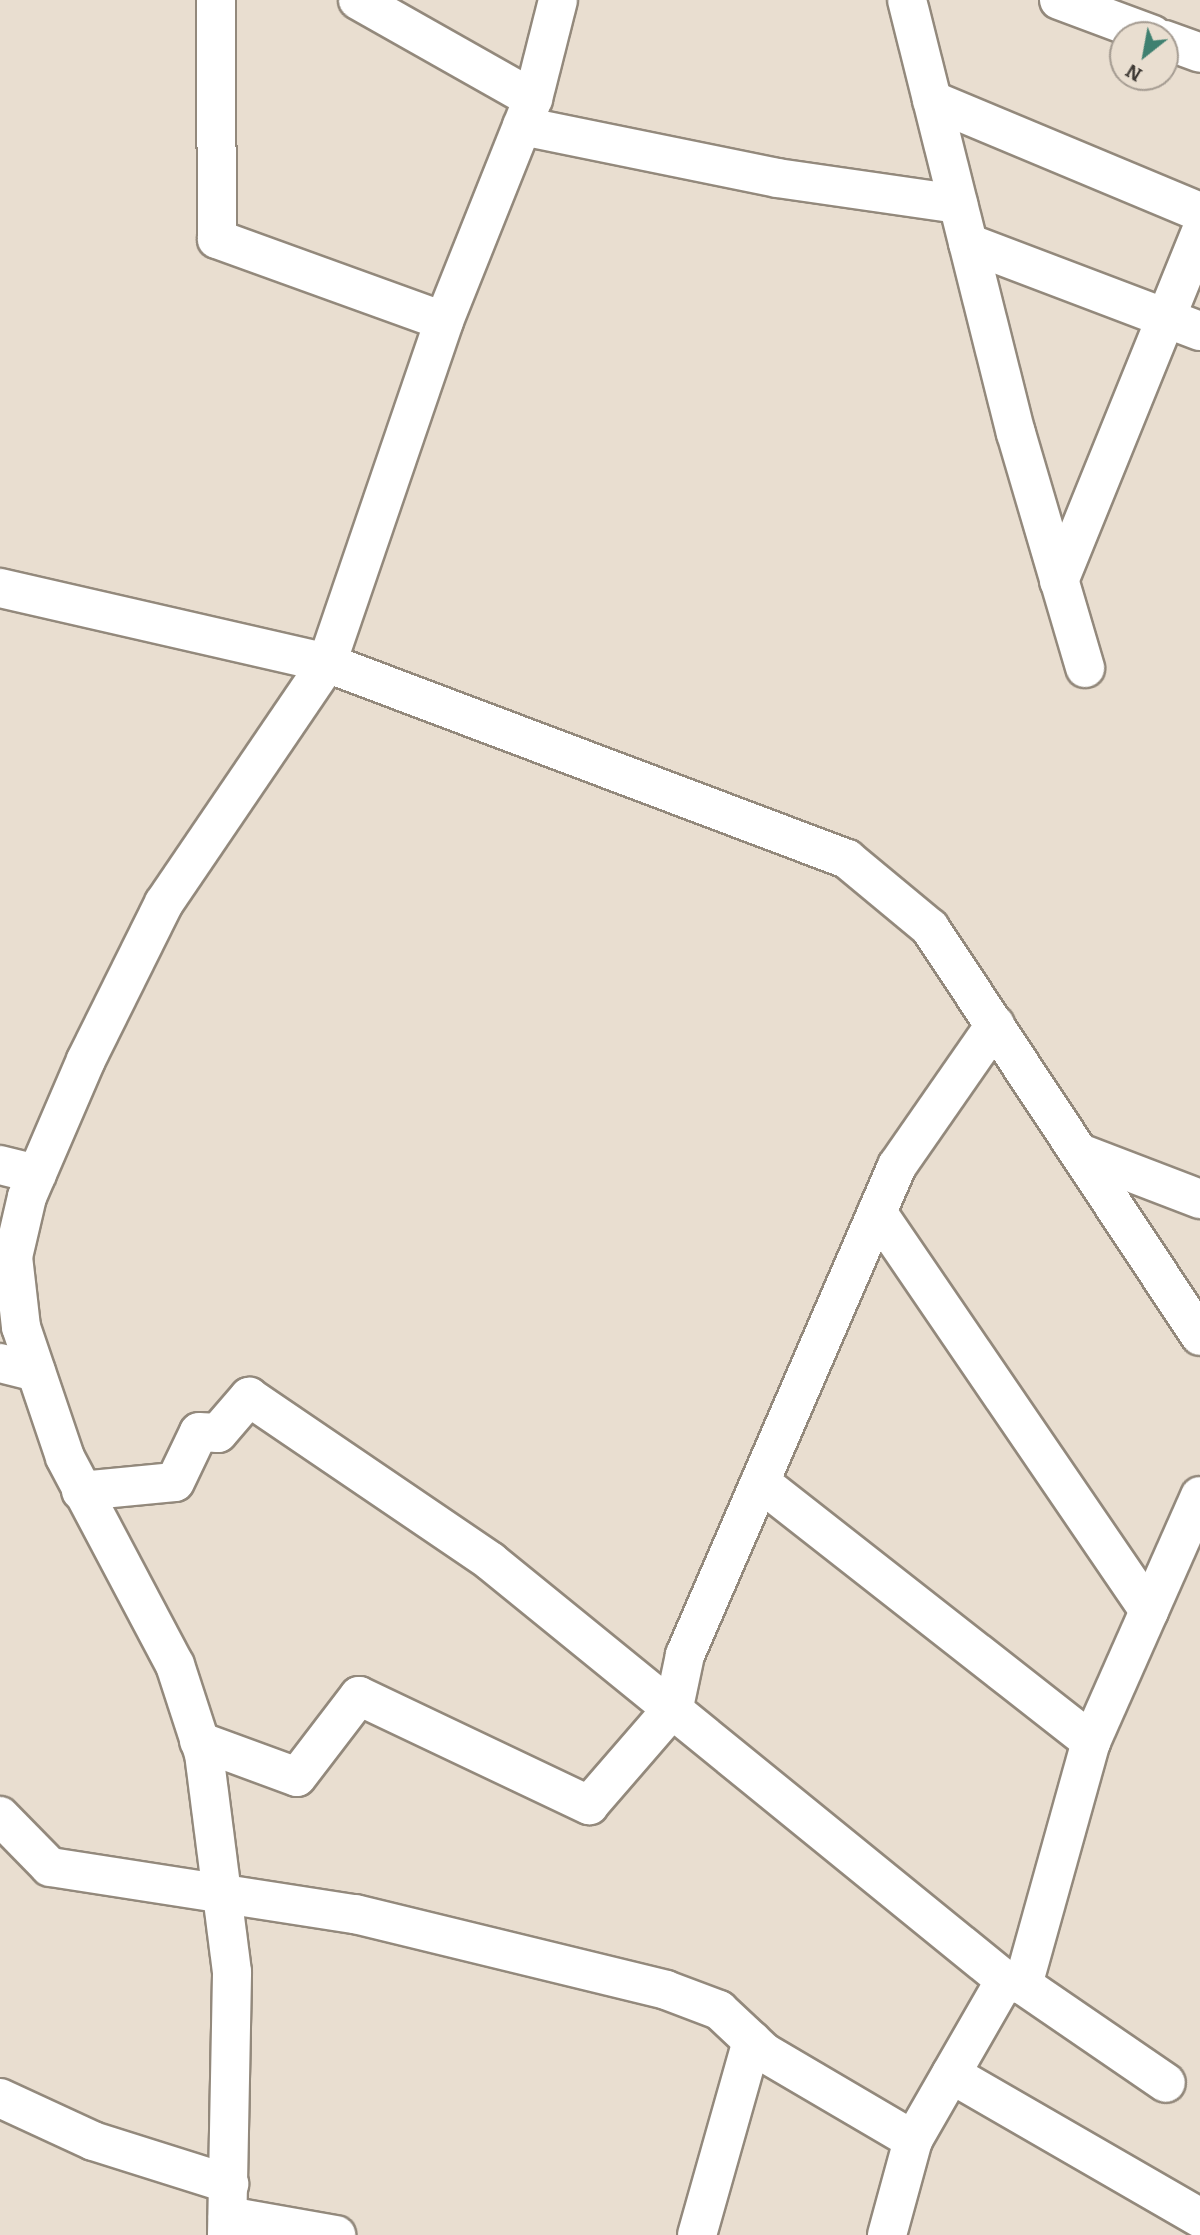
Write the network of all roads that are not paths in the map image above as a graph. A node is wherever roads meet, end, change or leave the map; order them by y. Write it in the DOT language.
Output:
graph roads {
  1 [pos="216,0"];
  2 [pos="358,0"];
  3 [pos="558,0"];
  4 [pos="907,0"];
  5 [pos="1059,0"];
  6 [pos="1115,21"];
  7 [pos="1179,45"];
  8 [pos="1200,53"];
  9 [pos="932,100"];
  10 [pos="527,113"];
  11 [pos="958,204"];
  12 [pos="1200,212"];
  13 [pos="1200,234"];
  14 [pos="968,243"];
  15 [pos="444,321"];
  16 [pos="1183,324"];
  17 [pos="1059,582"];
  18 [pos="0,588"];
  19 [pos="327,663"];
  20 [pos="1085,668"];
  21 [pos="995,1026"];
  22 [pos="1080,1153"];
  23 [pos="0,1165"];
  24 [pos="37,1174"];
  25 [pos="1200,1199"];
  26 [pos="877,1212"];
  27 [pos="1200,1336"];
  28 [pos="18,1367"];
  29 [pos="760,1482"];
  30 [pos="81,1491"];
  31 [pos="1200,1496"];
  32 [pos="1149,1611"];
  33 [pos="674,1707"];
  34 [pos="200,1741"];
  35 [pos="1091,1742"];
  36 [pos="0,1816"];
  37 [pos="224,1892"];
  38 [pos="1014,1983"];
  39 [pos="752,2041"];
  40 [pos="951,2074"];
  41 [pos="1166,2083"];
  42 [pos="0,2098"];
  43 [pos="913,2140"];
  44 [pos="228,2212"];
  45 [pos="1200,2218"];
  46 [pos="336,2235"];
  47 [pos="697,2235"];
  48 [pos="887,2235"];
  1 -- 15 [label="main road"];
  2 -- 10 [label="main road"];
  3 -- 10 [label="main road"];
  4 -- 9 [label="main road"];
  5 -- 6 [label="main road"];
  7 -- 8 [label="main road"];
  9 -- 11 [label="main road"];
  9 -- 12 [label="main road"];
  10 -- 11 [label="main road"];
  10 -- 15 [label="main road"];
  11 -- 14 [label="main road"];
  13 -- 16 [label="main road"];
  14 -- 16 [label="main road"];
  14 -- 17 [label="main road"];
  15 -- 19 [label="main road"];
  16 -- 17 [label="main road"];
  17 -- 20 [label="main road"];
  18 -- 19 [label="main road"];
  19 -- 21 [label="main road"];
  19 -- 24 [label="main road"];
  21 -- 22 [label="main road"];
  21 -- 26 [label="main road"];
  22 -- 25 [label="main road"];
  22 -- 27 [label="main road"];
  23 -- 24 [label="main road"];
  24 -- 28 [label="main road"];
  26 -- 29 [label="main road"];
  26 -- 32 [label="main road"];
  28 -- 30 [label="main road"];
  29 -- 33 [label="main road"];
  29 -- 35 [label="main road"];
  30 -- 33 [label="main road"];
  30 -- 34 [label="main road"];
  31 -- 32 [label="main road"];
  32 -- 35 [label="main road"];
  33 -- 34 [label="main road"];
  33 -- 38 [label="main road"];
  34 -- 37 [label="main road"];
  35 -- 38 [label="main road"];
  36 -- 37 [label="main road"];
  37 -- 39 [label="main road"];
  37 -- 44 [label="main road"];
  38 -- 40 [label="main road"];
  38 -- 41 [label="main road"];
  39 -- 43 [label="main road"];
  39 -- 47 [label="main road"];
  40 -- 43 [label="main road"];
  40 -- 45 [label="main road"];
  42 -- 44 [label="main road"];
  43 -- 48 [label="main road"];
  44 -- 46 [label="main road"];
}
